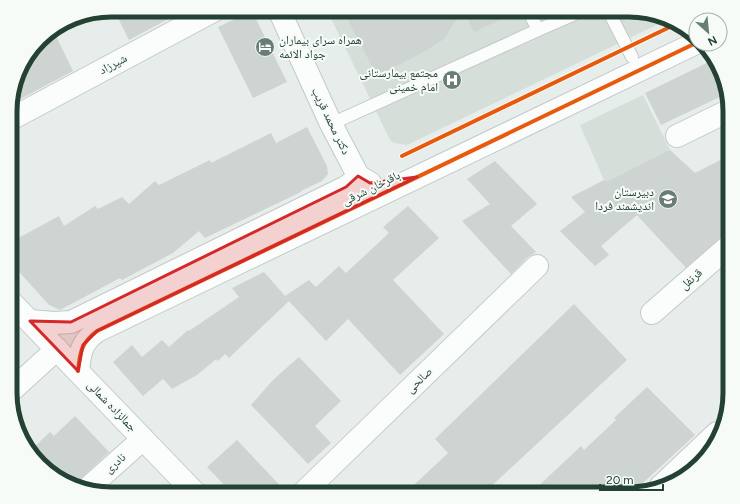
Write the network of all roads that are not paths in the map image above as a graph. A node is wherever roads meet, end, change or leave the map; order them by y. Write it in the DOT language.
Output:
graph roads {
  1 [pos="202,17"];
  2 [pos="282,17"];
  3 [pos="532,17"];
  4 [pos="568,17"];
  5 [pos="612,17"];
  6 [pos="538,30"];
  7 [pos="688,48"];
  8 [pos="632,57"];
  9 [pos="723,113"];
  10 [pos="17,115"];
  11 [pos="331,124"];
  12 [pos="677,136"];
  13 [pos="358,176"];
  14 [pos="416,177"];
  15 [pos="723,251"];
  16 [pos="537,266"];
  17 [pos="17,308"];
  18 [pos="652,313"];
  19 [pos="30,321"];
  20 [pos="57,349"];
  21 [pos="78,372"];
  22 [pos="17,385"];
  23 [pos="143,439"];
  24 [pos="710,439"];
  25 [pos="670,477"];
  26 [pos="92,485"];
  27 [pos="189,487"];
  28 [pos="309,487"];
  1 -- 10 [label="street, شیرزاد"];
  2 -- 11 [label="street, دکتر محمد قریب"];
  3 -- 6 [label="lane"];
  4 -- 6 [label="lane"];
  5 -- 8 [label="lane"];
  6 -- 11 [label="lane"];
  7 -- 14 [label="street, باقرخان شرقی"];
  9 -- 12 [label="street"];
  11 -- 13 [label="street, دکتر محمد قریب"];
  13 -- 14 [label="street"];
  13 -- 19 [label="street"];
  14 -- 21 [label="street, باقرخان شرقی"];
  15 -- 18 [label="street, قرنفل"];
  16 -- 28 [label="street, صالحی"];
  17 -- 19 [label="street, جمالزاده شمالی"];
  19 -- 20 [label="street, جمالزاده شمالی"];
  20 -- 21 [label="street, جمالزاده شمالی"];
  20 -- 22 [label="street"];
  21 -- 23 [label="street, جمالزاده شمالی"];
  23 -- 26 [label="street, نادری"];
  23 -- 27 [label="street, جمالزاده شمالی"];
  24 -- 25 [label="street"];
}
